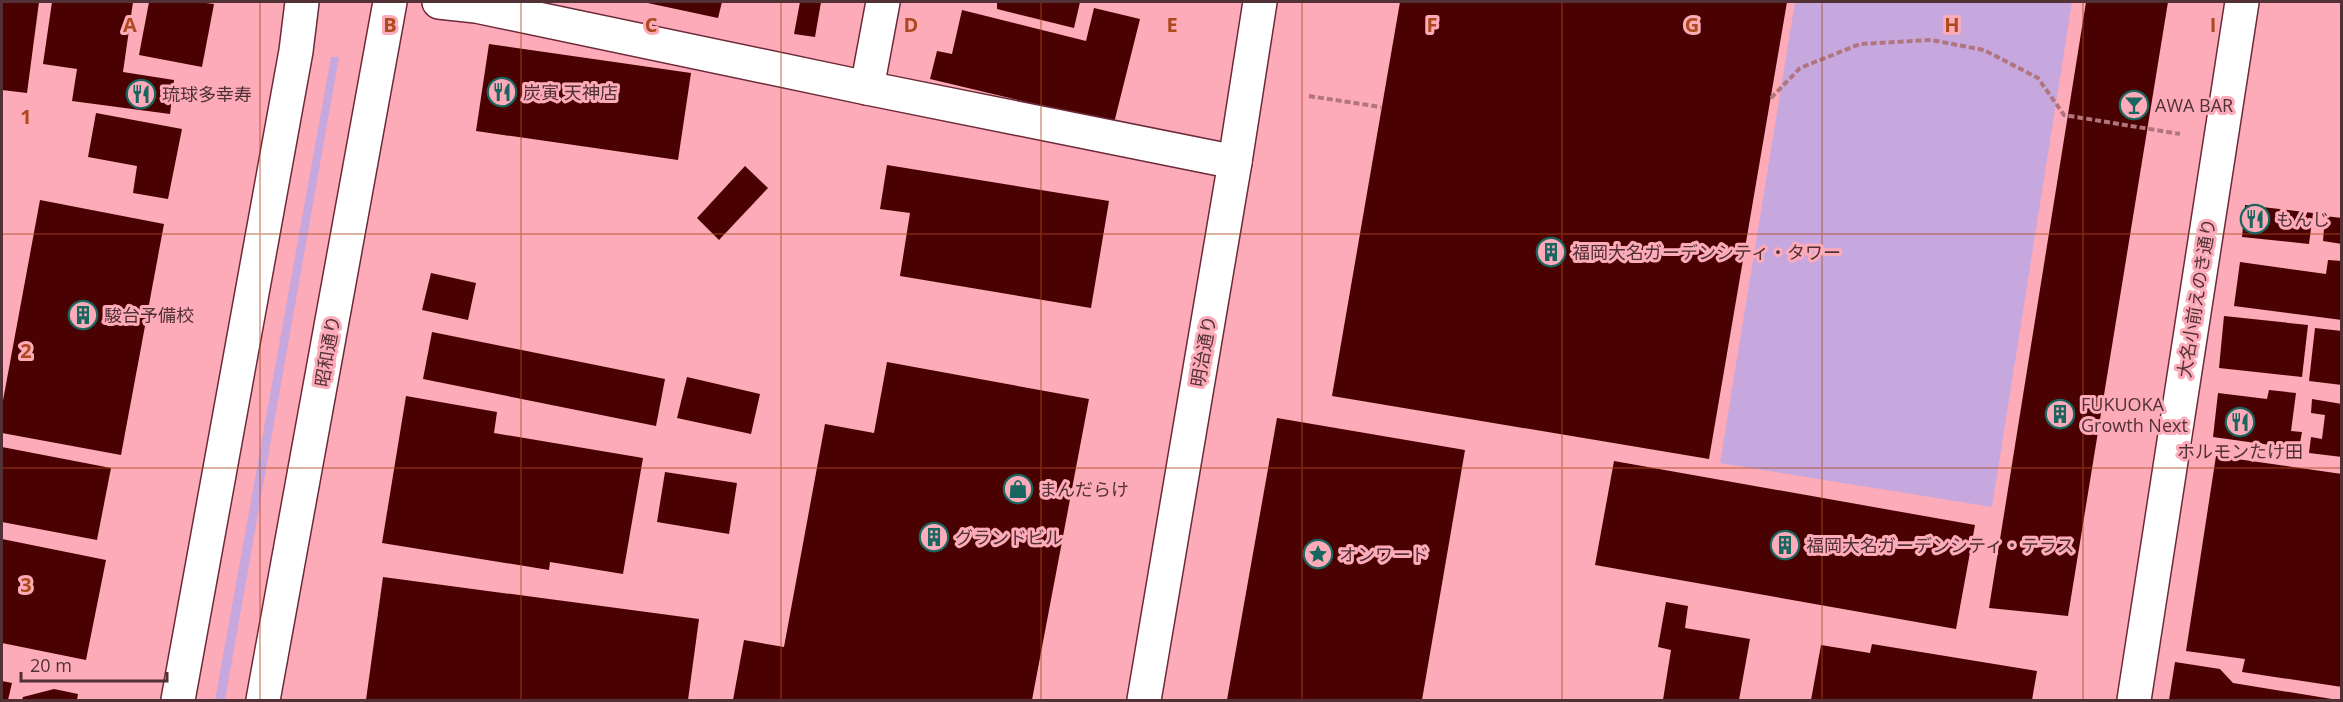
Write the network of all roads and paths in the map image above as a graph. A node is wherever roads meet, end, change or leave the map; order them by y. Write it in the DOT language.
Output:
graph roads {
  1 [pos="302,2"];
  2 [pos="390,2"];
  3 [pos="439,2"];
  4 [pos="883,2"];
  5 [pos="1260,2"];
  6 [pos="2242,2"];
  7 [pos="867,88"];
  8 [pos="1309,96"];
  9 [pos="1771,98"];
  10 [pos="1381,107"];
  11 [pos="2185,134"];
  12 [pos="1235,162"];
  13 [pos="178,700"];
  14 [pos="263,700"];
  15 [pos="1144,700"];
  16 [pos="2134,700"];
  1 -- 13 [label="street"];
  2 -- 14 [label="street, 昭和通り"];
  3 -- 7 [label="street"];
  4 -- 7 [label="street"];
  5 -- 12 [label="street, 明治通り"];
  6 -- 16 [label="street, 大名小前えのき通り"];
  7 -- 12 [label="street"];
  8 -- 10 [label="path"];
  9 -- 11 [label="path"];
  12 -- 15 [label="street, 明治通り"];
}
